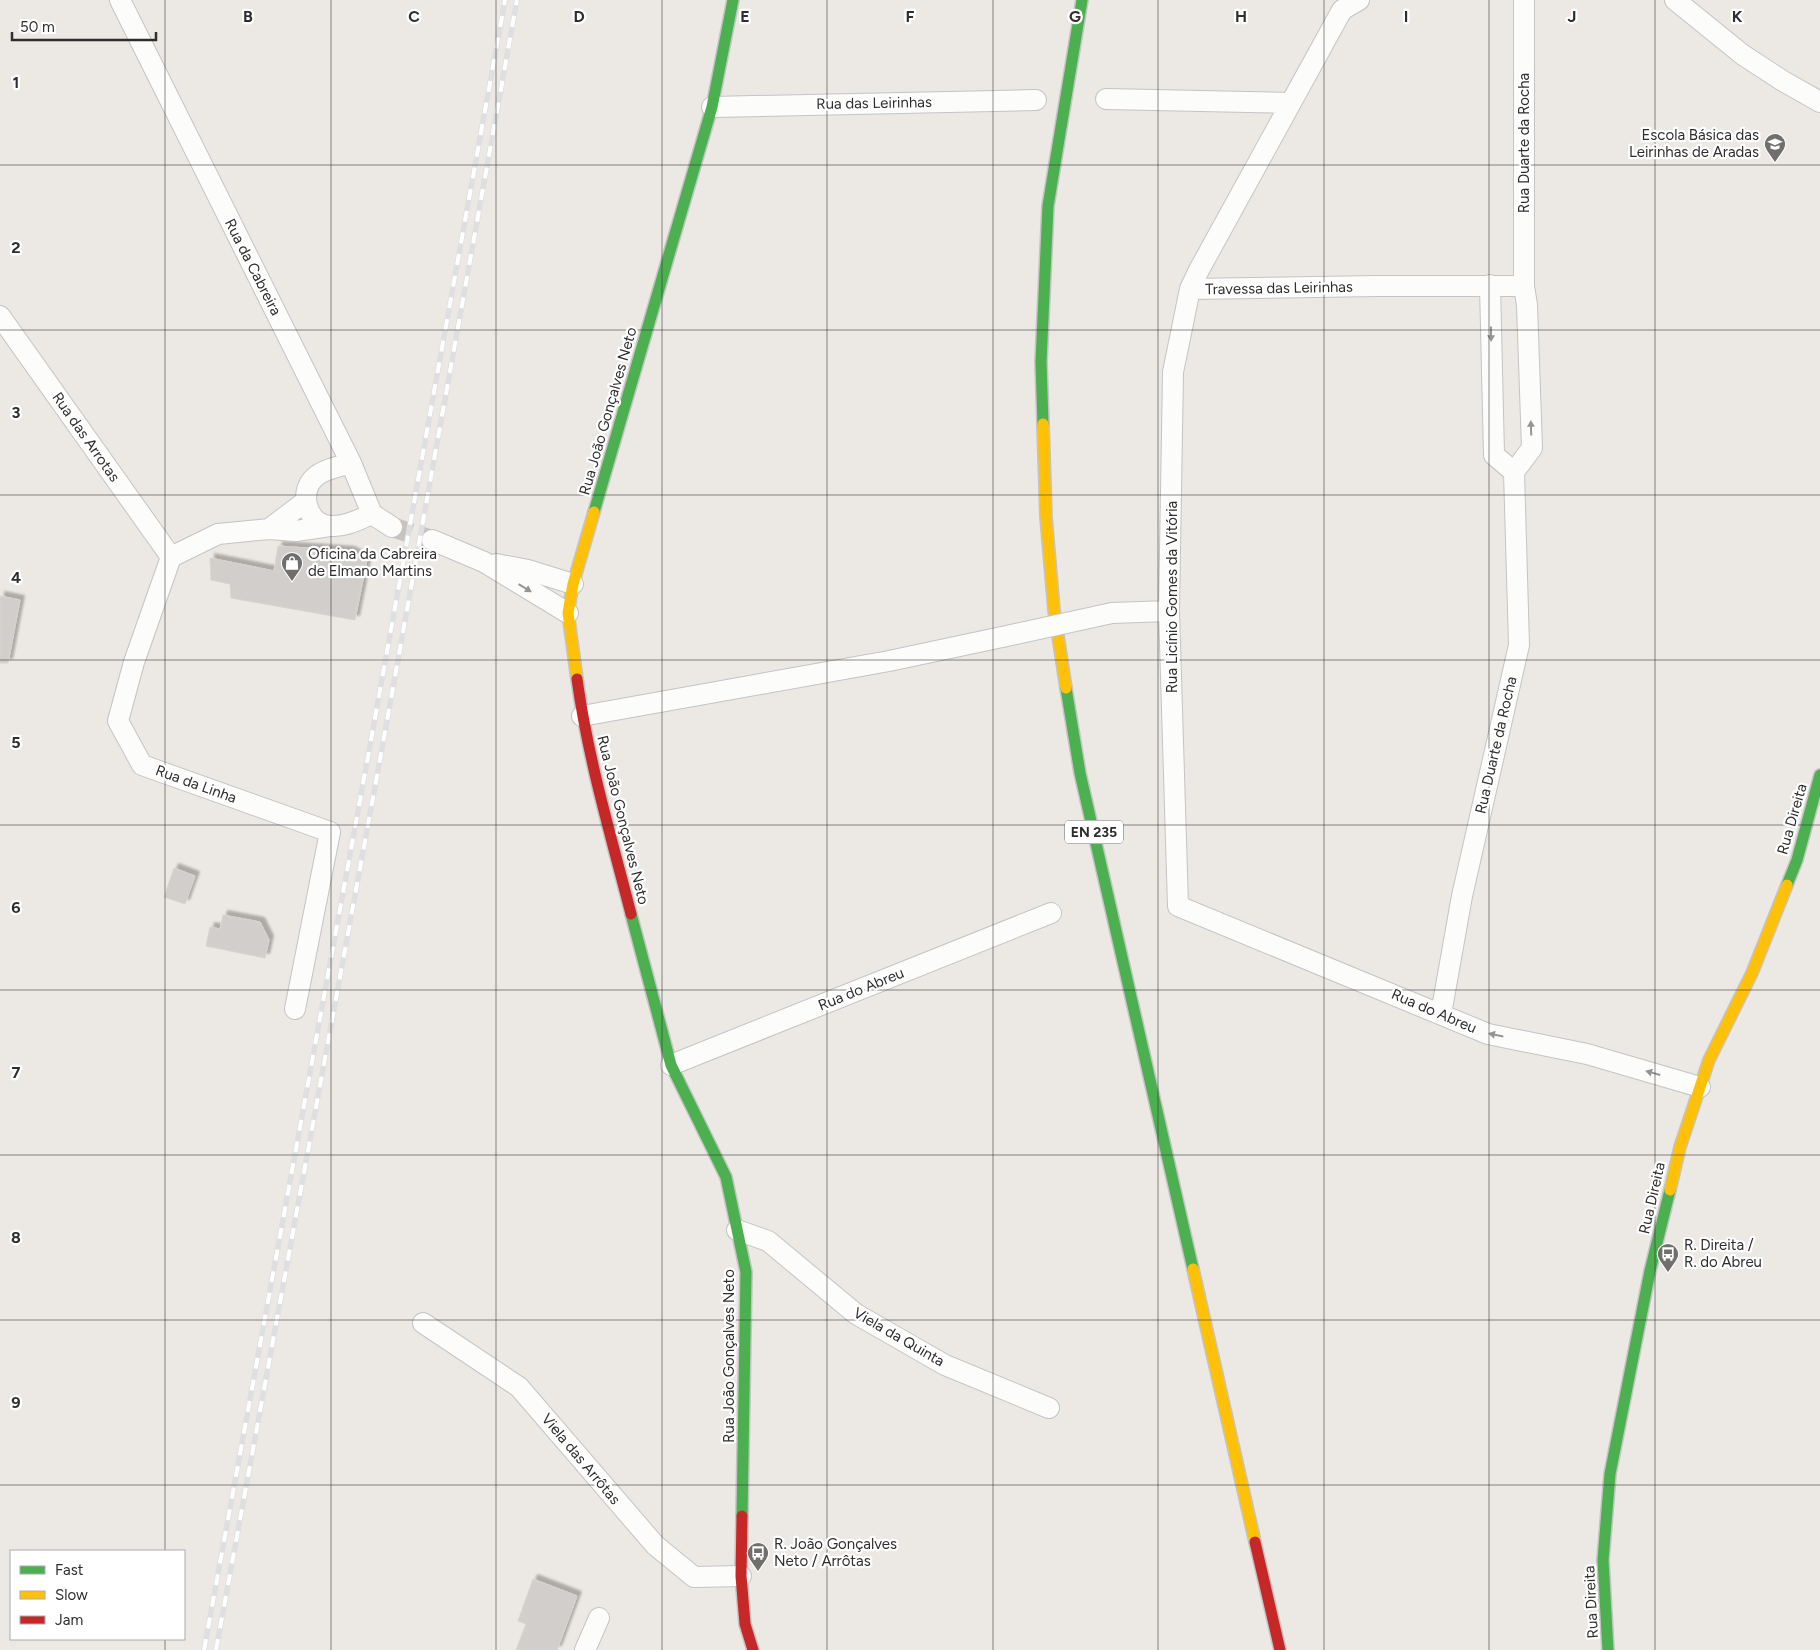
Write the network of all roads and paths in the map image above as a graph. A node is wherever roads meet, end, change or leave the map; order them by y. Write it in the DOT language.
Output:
graph roads {
  1 [pos="120,0"];
  2 [pos="733,0"];
  3 [pos="1082,0"];
  4 [pos="1330,0"];
  5 [pos="1360,0"];
  6 [pos="1524,0"];
  7 [pos="1675,0"];
  8 [pos="1326,38"];
  9 [pos="1106,99"];
  10 [pos="1036,100"];
  11 [pos="1820,102"];
  12 [pos="1290,104"];
  13 [pos="712,107"];
  14 [pos="1490,285"];
  15 [pos="1524,286"];
  16 [pos="1190,290"];
  17 [pos="0,316"];
  18 [pos="351,463"];
  19 [pos="1514,472"];
  20 [pos="306,501"];
  21 [pos="372,514"];
  22 [pos="330,526"];
  23 [pos="392,527"];
  24 [pos="269,529"];
  25 [pos="432,540"];
  26 [pos="171,557"];
  27 [pos="484,562"];
  28 [pos="573,584"];
  29 [pos="1169,611"];
  30 [pos="568,613"];
  31 [pos="582,716"];
  32 [pos="1820,776"];
  33 [pos="1178,906"];
  34 [pos="1051,913"];
  35 [pos="295,1009"];
  36 [pos="1441,1014"];
  37 [pos="671,1064"];
  38 [pos="1700,1087"];
  39 [pos="737,1230"];
  40 [pos="423,1323"];
  41 [pos="1049,1408"];
  42 [pos="741,1576"];
  43 [pos="598,1618"];
  44 [pos="585,1650"];
  45 [pos="753,1650"];
  46 [pos="1280,1650"];
  47 [pos="1608,1650"];
  1 -- 18 [label="street, Rua da Cabreira"];
  2 -- 13 [label="main road, Rua João Gonçalves Neto"];
  3 -- 46 [label="main road, EN 235"];
  4 -- 8 [label="street"];
  5 -- 8 [label="street"];
  6 -- 15 [label="street, Rua Duarte da Rocha"];
  7 -- 11 [label="street"];
  8 -- 12 [label="street"];
  9 -- 12 [label="street"];
  10 -- 13 [label="street, Rua das Leirinhas"];
  12 -- 16 [label="street, Travessa das Leirinhas"];
  13 -- 28 [label="main road, Rua João Gonçalves Neto"];
  14 -- 15 [label="street, Travessa das Leirinhas"];
  14 -- 16 [label="street, Travessa das Leirinhas"];
  14 -- 19 [label="street, one-way"];
  19 -- 15 [label="street, Rua Duarte da Rocha, one-way"];
  16 -- 29 [label="street, Rua Licínio Gomes da Vitória"];
  17 -- 26 [label="street, Rua das Arrotas"];
  18 -- 20 [label="street"];
  18 -- 21 [label="street, Rua da Cabreira"];
  19 -- 36 [label="street, Rua Duarte da Rocha"];
  20 -- 22 [label="street"];
  20 -- 24 [label="street"];
  21 -- 22 [label="street"];
  21 -- 23 [label="street"];
  22 -- 24 [label="street"];
  24 -- 26 [label="street"];
  25 -- 27 [label="street"];
  26 -- 35 [label="street, Rua da Linha"];
  27 -- 28 [label="street"];
  27 -- 30 [label="street, one-way"];
  28 -- 30 [label="main road, Rua João Gonçalves Neto"];
  29 -- 31 [label="street, bridge"];
  29 -- 33 [label="street, Rua Licínio Gomes da Vitória"];
  30 -- 31 [label="main road, Rua João Gonçalves Neto"];
  31 -- 37 [label="main road, Rua João Gonçalves Neto"];
  32 -- 38 [label="main road, Rua Direita"];
  33 -- 36 [label="street, Rua do Abreu"];
  34 -- 37 [label="street, Rua do Abreu"];
  38 -- 36 [label="street, Rua do Abreu, one-way"];
  37 -- 39 [label="main road, Rua João Gonçalves Neto"];
  38 -- 47 [label="main road, Rua Direita"];
  39 -- 41 [label="street, Viela da Quinta"];
  39 -- 42 [label="main road, Rua João Gonçalves Neto"];
  40 -- 42 [label="street, Viela das Arrôtas"];
  42 -- 45 [label="main road, Rua João Gonçalves Neto"];
  43 -- 44 [label="street"];
}
